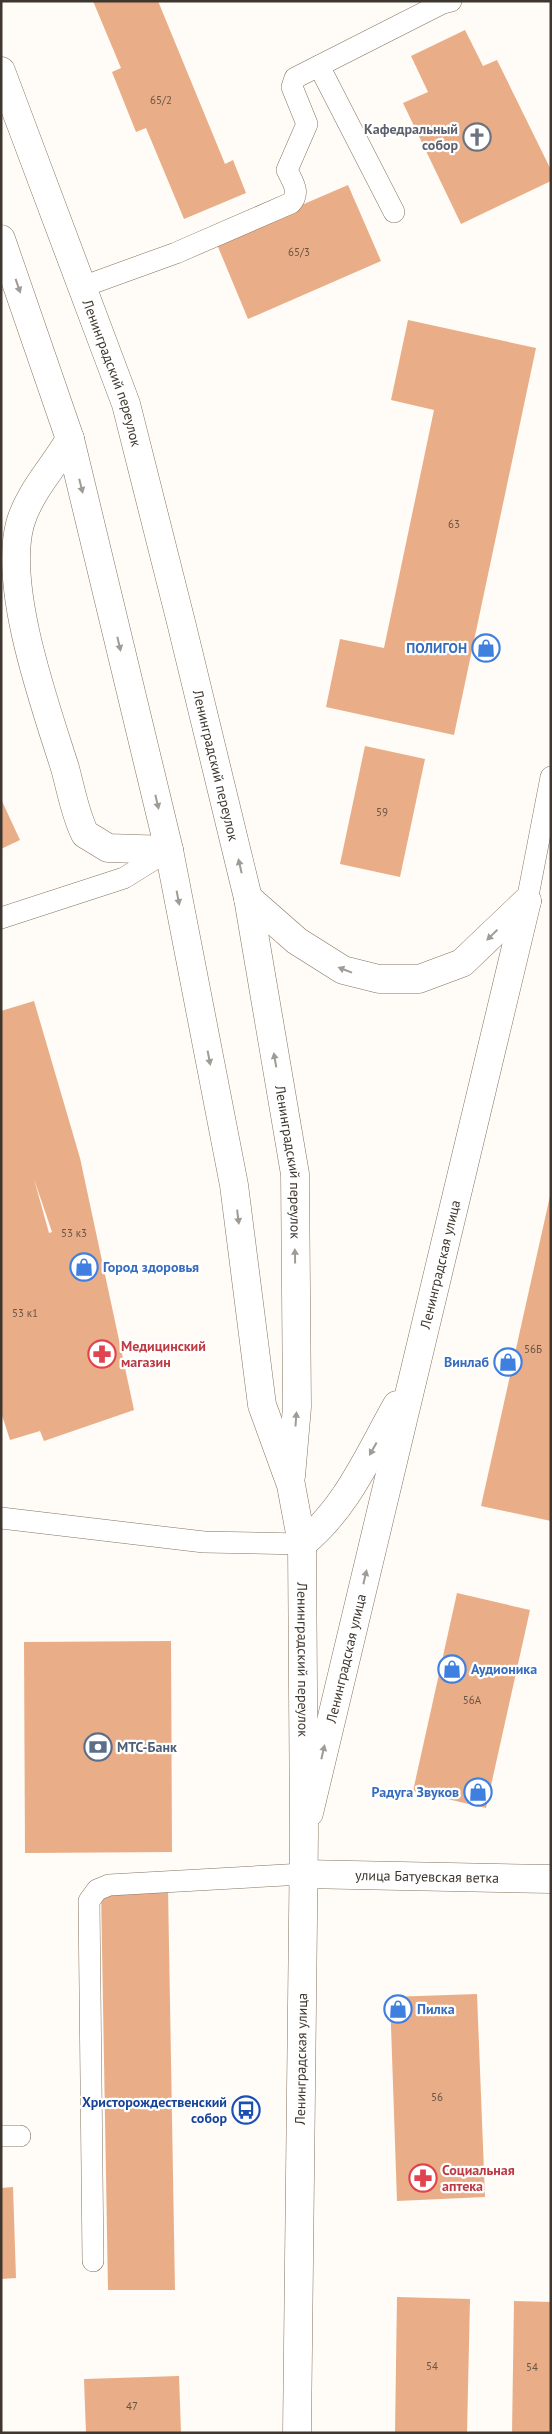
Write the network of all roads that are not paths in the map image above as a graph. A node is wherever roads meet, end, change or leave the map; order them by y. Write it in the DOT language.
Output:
graph roads {
  1 [pos="451,1"];
  2 [pos="319,66"];
  3 [pos="1,71"];
  4 [pos="394,212"];
  5 [pos="1,238"];
  6 [pos="82,287"];
  7 [pos="70,439"];
  8 [pos="551,777"];
  9 [pos="169,850"];
  10 [pos="248,898"];
  11 [pos="527,901"];
  12 [pos="1,918"];
  13 [pos="413,1376"];
  14 [pos="291,1485"];
  15 [pos="1,1518"];
  16 [pos="302,1544"];
  17 [pos="304,1834"];
  18 [pos="303,1874"];
  19 [pos="551,1879"];
  20 [pos="93,2261"];
  21 [pos="297,2433"];
  1 -- 2 [label="lane"];
  2 -- 4 [label="lane"];
  2 -- 6 [label="lane"];
  3 -- 6 [label="main road, Ленинградский переулок"];
  5 -- 7 [label="main road, Ленинградский переулок, one-way"];
  10 -- 6 [label="main road, Ленинградский переулок, one-way"];
  7 -- 9 [label="main road, Ленинградский переулок, one-way"];
  7 -- 9 [label="main road"];
  8 -- 11 [label="lane"];
  9 -- 12 [label="lane"];
  9 -- 14 [label="main road, Ленинградский переулок, one-way"];
  11 -- 10 [label="main road, one-way"];
  14 -- 10 [label="main road, Ленинградский переулок, one-way"];
  11 -- 13 [label="main road, Ленинградская улица"];
  13 -- 16 [label="main road, one-way"];
  17 -- 13 [label="main road, Ленинградская улица, one-way"];
  14 -- 16 [label="main road, Ленинградский переулок"];
  15 -- 16 [label="lane"];
  16 -- 17 [label="main road, Ленинградский переулок"];
  17 -- 18 [label="main road, Ленинградская улица"];
  18 -- 19 [label="main road, улица Батуевская ветка"];
  18 -- 20 [label="lane"];
  18 -- 21 [label="main road, Ленинградская улица"];
}
